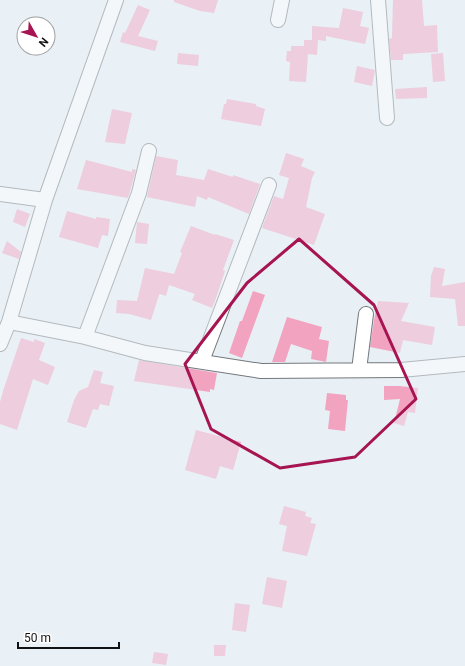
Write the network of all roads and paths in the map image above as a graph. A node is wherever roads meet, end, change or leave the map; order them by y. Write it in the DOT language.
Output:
graph roads {
  1 [pos="116,0"];
  2 [pos="282,0"];
  3 [pos="378,0"];
  4 [pos="278,20"];
  5 [pos="387,118"];
  6 [pos="149,151"];
  7 [pos="269,185"];
  8 [pos="0,194"];
  9 [pos="45,200"];
  10 [pos="366,314"];
  11 [pos="9,322"];
  12 [pos="86,337"];
  13 [pos="0,344"];
  14 [pos="202,361"];
  15 [pos="465,364"];
  16 [pos="359,370"];
  1 -- 9 [label="street"];
  2 -- 4 [label="street"];
  3 -- 5 [label="street"];
  6 -- 12 [label="street"];
  7 -- 14 [label="street"];
  8 -- 9 [label="street"];
  9 -- 11 [label="street"];
  10 -- 16 [label="street"];
  11 -- 12 [label="street"];
  11 -- 13 [label="street"];
  12 -- 14 [label="street"];
  14 -- 16 [label="street"];
  15 -- 16 [label="street"];
}
